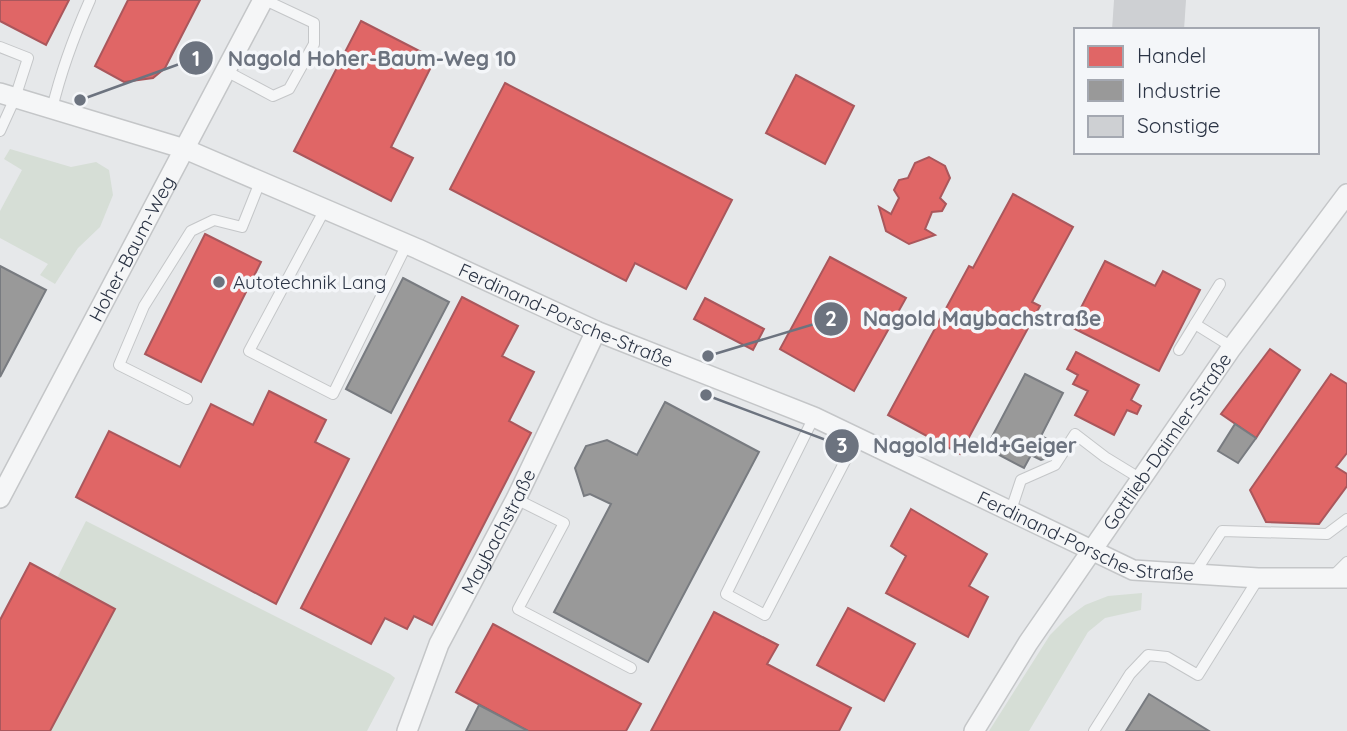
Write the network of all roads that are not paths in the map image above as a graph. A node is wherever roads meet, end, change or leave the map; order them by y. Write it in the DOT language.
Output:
graph roads {
  1 [pos="90,0"];
  2 [pos="264,0"];
  3 [pos="0,47"];
  4 [pos="226,71"];
  5 [pos="7,95"];
  6 [pos="52,109"];
  7 [pos="0,131"];
  8 [pos="185,149"];
  9 [pos="260,182"];
  10 [pos="1347,194"];
  11 [pos="325,209"];
  12 [pos="407,244"];
  13 [pos="1220,284"];
  14 [pos="1195,324"];
  15 [pos="596,331"];
  16 [pos="1232,347"];
  17 [pos="1179,350"];
  18 [pos="187,399"];
  19 [pos="814,417"];
  20 [pos="857,438"];
  21 [pos="1142,479"];
  22 [pos="0,498"];
  23 [pos="516,499"];
  24 [pos="1011,510"];
  25 [pos="1347,519"];
  26 [pos="1092,550"];
  27 [pos="1347,562"];
  28 [pos="1194,575"];
  29 [pos="1258,578"];
  30 [pos="1339,578"];
  31 [pos="631,668"];
  32 [pos="407,731"];
  33 [pos="974,731"];
  34 [pos="1094,731"];
  1 -- 6 [label="lane"];
  2 -- 4 [label="street, Hoher-Baum-Weg"];
  2 -- 4 [label="lane"];
  3 -- 5 [label="lane"];
  4 -- 8 [label="street, Hoher-Baum-Weg"];
  5 -- 6 [label="street, Ferdinand-Porsche-Straße"];
  5 -- 7 [label="lane"];
  6 -- 8 [label="street, Ferdinand-Porsche-Straße"];
  8 -- 9 [label="street, Ferdinand-Porsche-Straße"];
  8 -- 22 [label="street, Hoher-Baum-Weg"];
  9 -- 11 [label="street, Ferdinand-Porsche-Straße"];
  9 -- 18 [label="lane"];
  10 -- 16 [label="street, Gottlieb-Daimler-Straße"];
  11 -- 12 [label="street, Ferdinand-Porsche-Straße"];
  11 -- 12 [label="lane"];
  12 -- 15 [label="street, Ferdinand-Porsche-Straße"];
  13 -- 14 [label="lane"];
  14 -- 16 [label="lane"];
  14 -- 17 [label="lane"];
  15 -- 19 [label="street, Ferdinand-Porsche-Straße"];
  15 -- 23 [label="street, Maybachstraße"];
  16 -- 21 [label="street, Gottlieb-Daimler-Straße"];
  19 -- 20 [label="street, Ferdinand-Porsche-Straße"];
  19 -- 20 [label="lane"];
  20 -- 24 [label="street, Ferdinand-Porsche-Straße"];
  21 -- 24 [label="lane"];
  21 -- 26 [label="street, Gottlieb-Daimler-Straße"];
  23 -- 31 [label="lane"];
  23 -- 32 [label="street, Maybachstraße"];
  24 -- 26 [label="street, Ferdinand-Porsche-Straße"];
  25 -- 28 [label="lane"];
  26 -- 28 [label="street, Ferdinand-Porsche-Straße"];
  26 -- 33 [label="street, Gottlieb-Daimler-Straße"];
  27 -- 30 [label="lane"];
  28 -- 29 [label="street, Ferdinand-Porsche-Straße"];
  29 -- 30 [label="street, Ferdinand-Porsche-Straße"];
  29 -- 34 [label="lane"];
}
